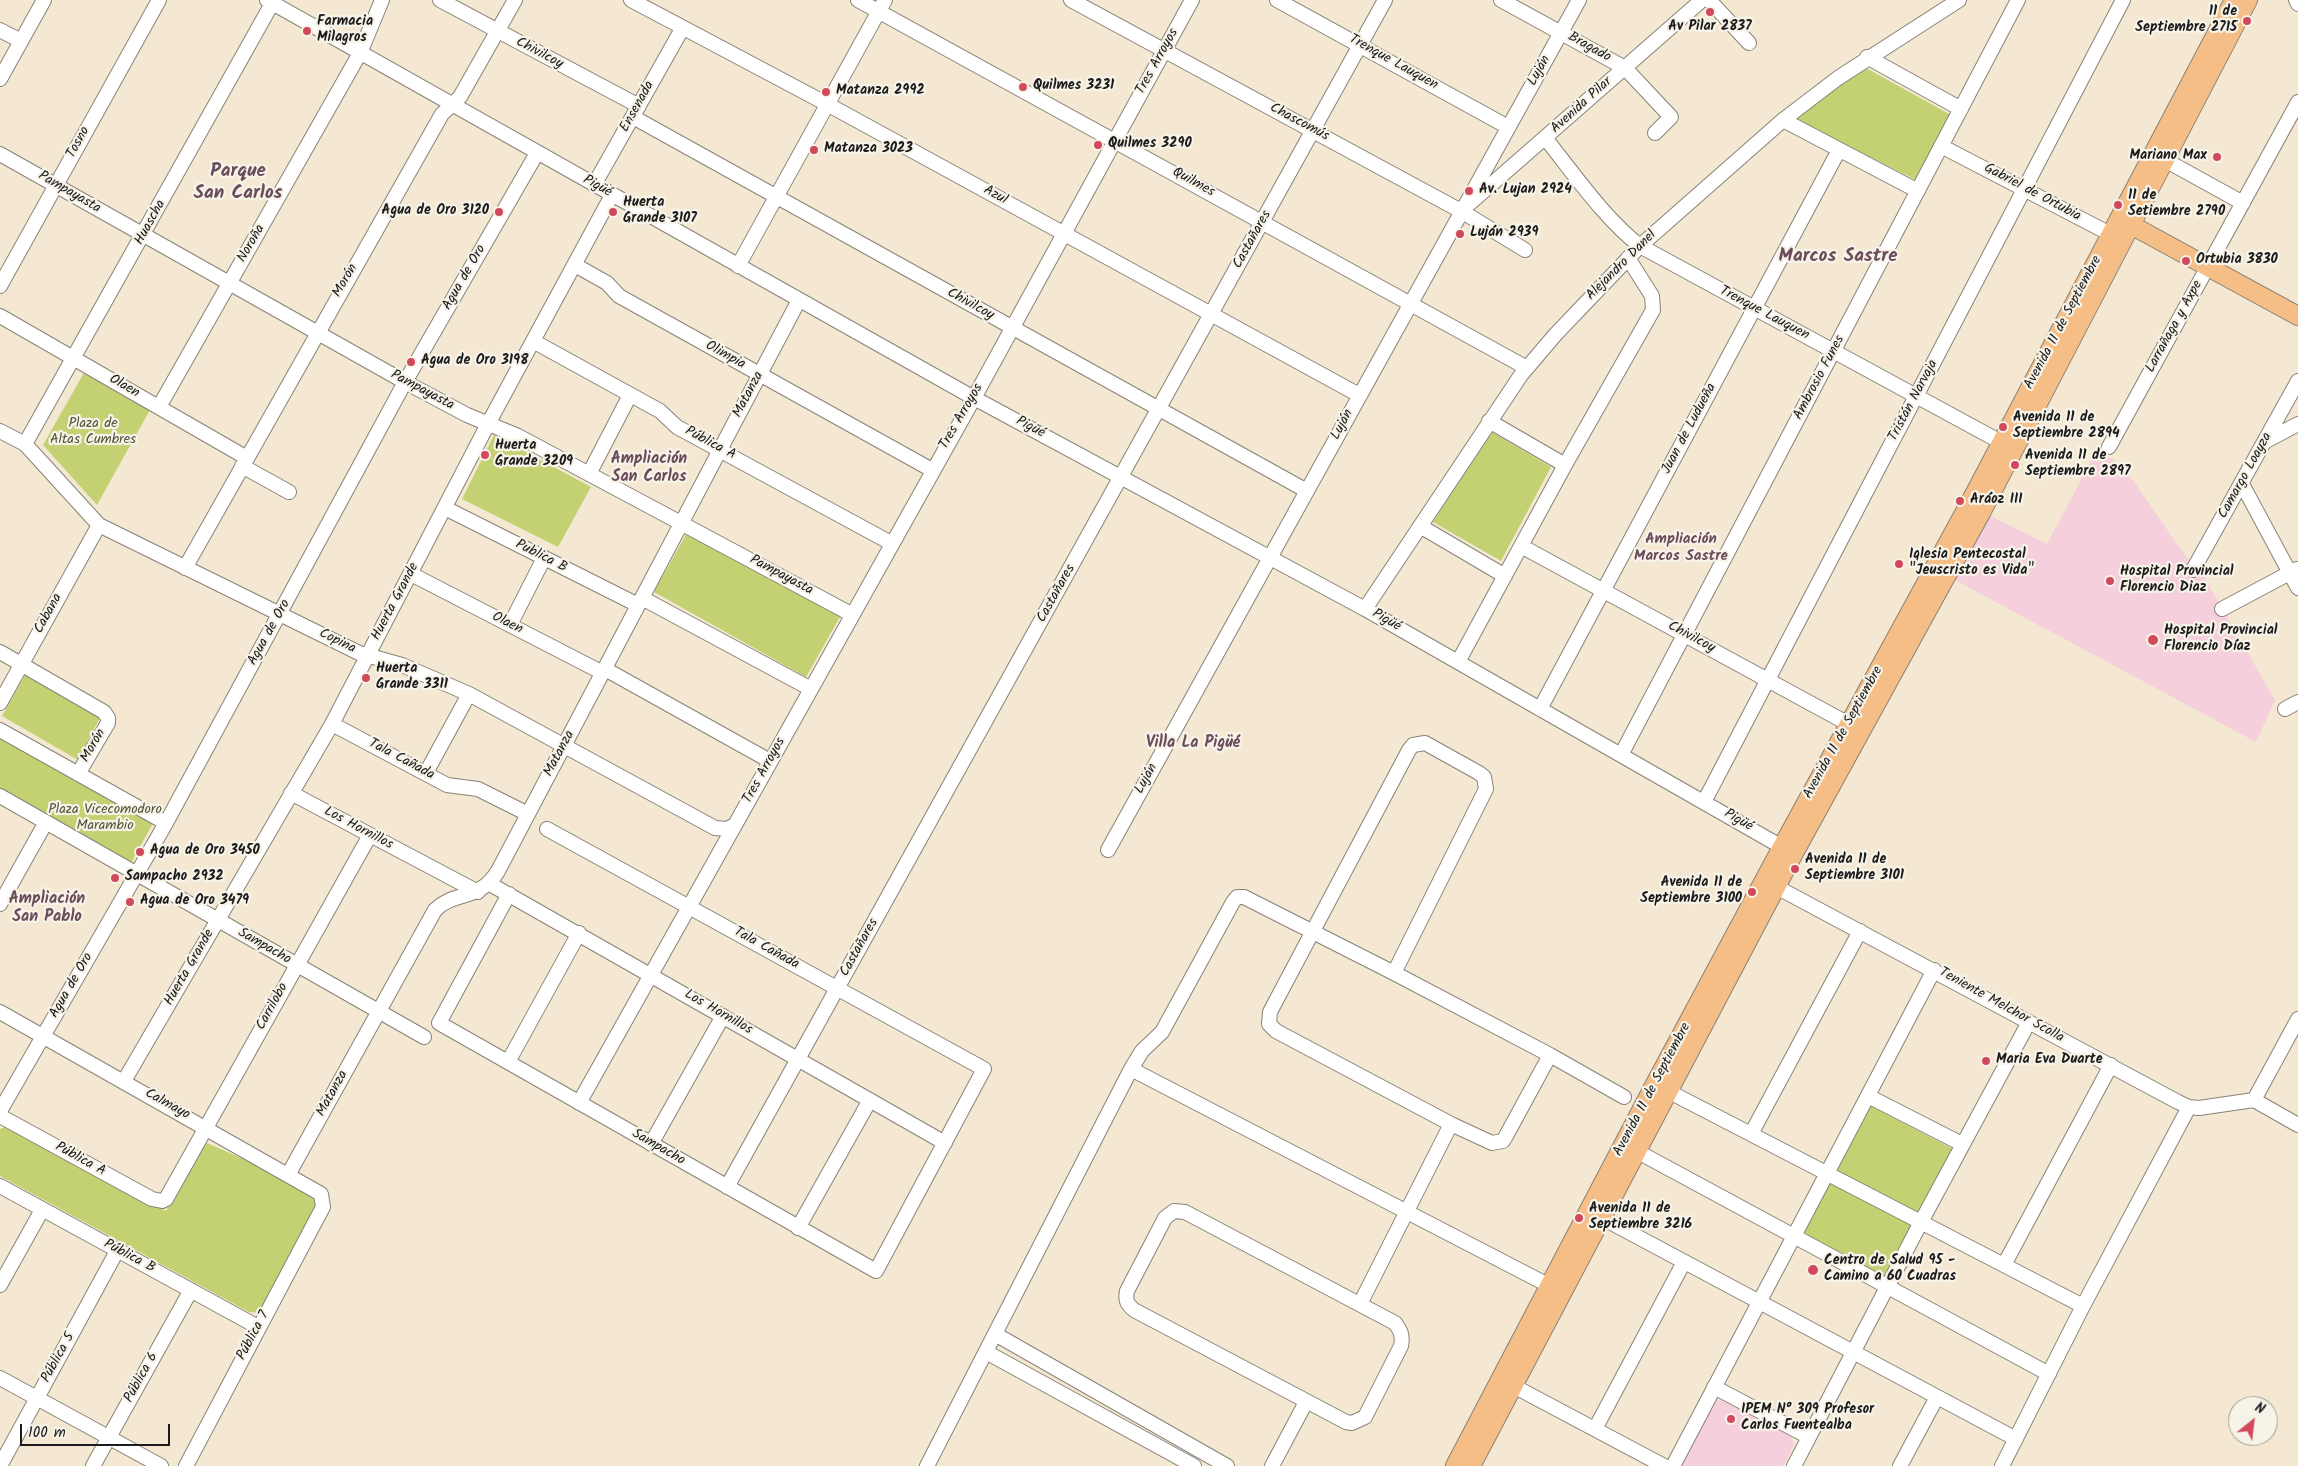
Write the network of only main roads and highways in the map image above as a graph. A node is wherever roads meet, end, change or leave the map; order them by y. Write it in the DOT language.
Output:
graph roads {
  1 [pos="2234,0"];
  2 [pos="2248,0"];
  3 [pos="2124,221"];
  4 [pos="2298,316"];
  5 [pos="1596,1214"];
  6 [pos="1506,1382"];
  7 [pos="1455,1466"];
  8 [pos="1471,1466"];
  1 -- 3 [label="main road, Avenida 11 de Septiembre"];
  2 -- 3 [label="main road, Avenida 11 de Septiembre"];
  3 -- 4 [label="main road"];
  3 -- 5 [label="main road, Avenida 11 de Septiembre"];
  5 -- 6 [label="main road, Avenida 11 de Septiembre"];
  5 -- 6 [label="main road, Avenida 11 de Septiembre"];
  6 -- 7 [label="main road, Avenida 11 de Septiembre"];
  6 -- 8 [label="main road, Avenida 11 de Septiembre"];
}
